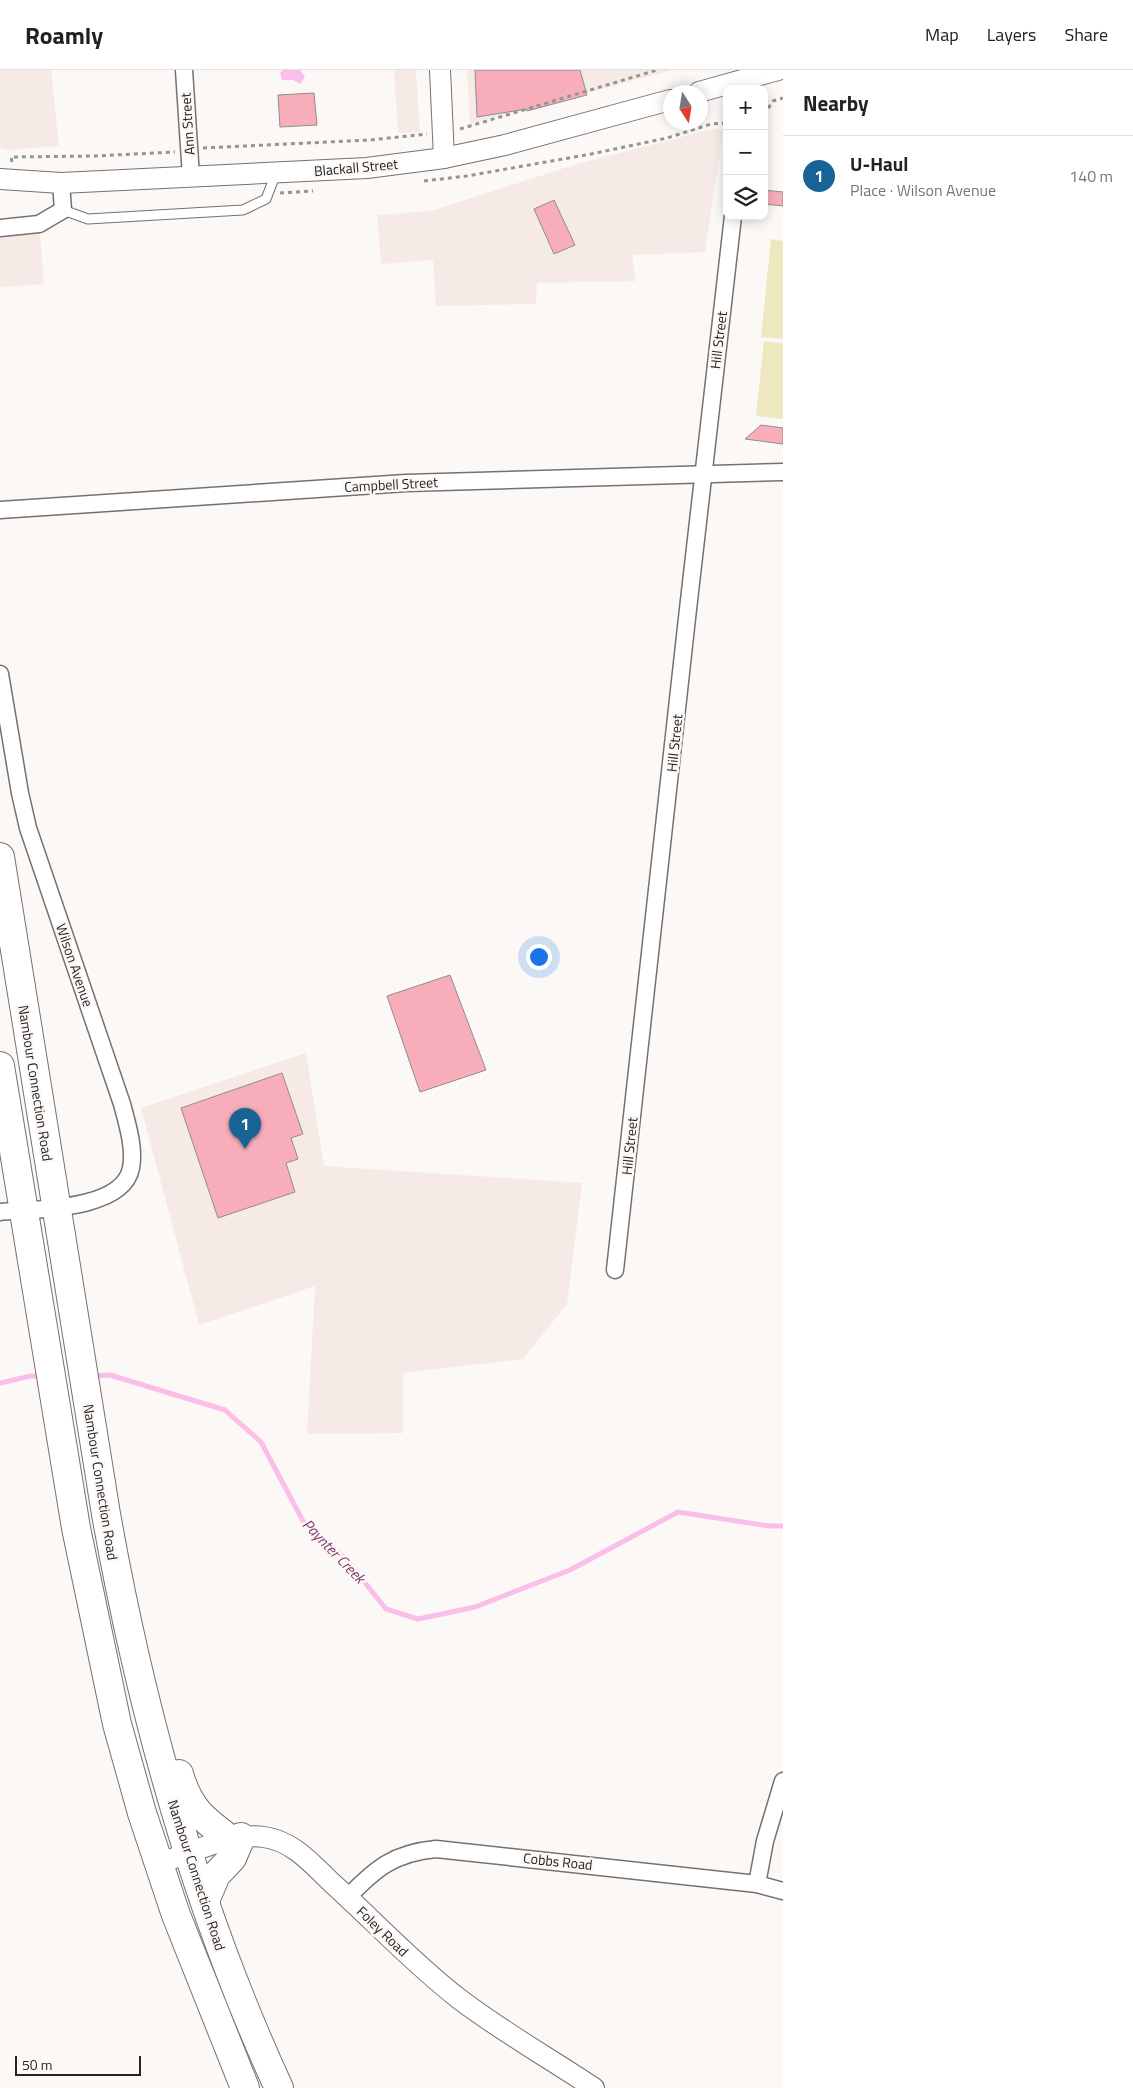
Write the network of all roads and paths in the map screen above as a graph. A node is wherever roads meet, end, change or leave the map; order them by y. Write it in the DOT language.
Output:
graph roads {
  1 [pos="184,70"];
  2 [pos="440,70"];
  3 [pos="657,70"];
  4 [pos="778,70"];
  5 [pos="743,85"];
  6 [pos="723,88"];
  7 [pos="708,91"];
  8 [pos="783,98"];
  9 [pos="663,102"];
  10 [pos="768,109"];
  11 [pos="443,132"];
  12 [pos="189,150"];
  13 [pos="11,157"];
  14 [pos="444,158"];
  15 [pos="276,173"];
  16 [pos="191,177"];
  17 [pos="0,179"];
  18 [pos="35,183"];
  19 [pos="61,184"];
  20 [pos="0,194"];
  21 [pos="63,210"];
  22 [pos="734,220"];
  23 [pos="0,228"];
  24 [pos="783,472"];
  25 [pos="702,475"];
  26 [pos="0,510"];
  27 [pos="0,674"];
  28 [pos="0,857"];
  29 [pos="0,1066"];
  30 [pos="57,1208"];
  31 [pos="12,1211"];
  32 [pos="615,1270"];
  33 [pos="143,1690"];
  34 [pos="783,1781"];
  35 [pos="236,1839"];
  36 [pos="189,1853"];
  37 [pos="158,1864"];
  38 [pos="757,1884"];
  39 [pos="783,1891"];
  40 [pos="348,1897"];
  41 [pos="204,1901"];
  42 [pos="245,2088"];
  43 [pos="279,2088"];
  44 [pos="594,2088"];
  1 -- 12 [label="street, Ann Street"];
  2 -- 11 [label="street"];
  3 -- 11 [label="path"];
  4 -- 5 [label="street"];
  6 -- 7 [label="street"];
  8 -- 10 [label="path"];
  9 -- 14 [label="street, Blackall Street"];
  11 -- 12 [label="path"];
  11 -- 14 [label="street"];
  12 -- 13 [label="path"];
  12 -- 16 [label="street, Ann Street"];
  14 -- 15 [label="street, Blackall Street"];
  15 -- 16 [label="street, Blackall Street"];
  15 -- 21 [label="lane"];
  16 -- 19 [label="street, Blackall Street"];
  17 -- 18 [label="street, Blackall Street"];
  18 -- 19 [label="street, Blackall Street"];
  18 -- 20 [label="street, Blackall Street"];
  19 -- 21 [label="street"];
  21 -- 23 [label="street"];
  22 -- 25 [label="street, Hill Street"];
  24 -- 25 [label="street, Campbell Street"];
  25 -- 26 [label="street, Campbell Street"];
  25 -- 32 [label="street, Hill Street"];
  27 -- 30 [label="street, Wilson Avenue"];
  28 -- 30 [label="highway, Nambour Connection Road"];
  29 -- 31 [label="highway"];
  30 -- 31 [label="street, Wilson Avenue"];
  30 -- 33 [label="highway, Nambour Connection Road"];
  31 -- 37 [label="highway"];
  33 -- 35 [label="highway"];
  33 -- 36 [label="highway, Nambour Connection Road"];
  34 -- 38 [label="street"];
  35 -- 36 [label="street, Foley Road"];
  35 -- 40 [label="street, Foley Road"];
  35 -- 41 [label="highway"];
  36 -- 37 [label="street, Foley Road"];
  36 -- 41 [label="highway, Nambour Connection Road"];
  37 -- 42 [label="highway"];
  38 -- 39 [label="street, Cobbs Road"];
  38 -- 40 [label="street, Cobbs Road"];
  40 -- 44 [label="street, Foley Road"];
  41 -- 43 [label="highway, Nambour Connection Road"];
}
